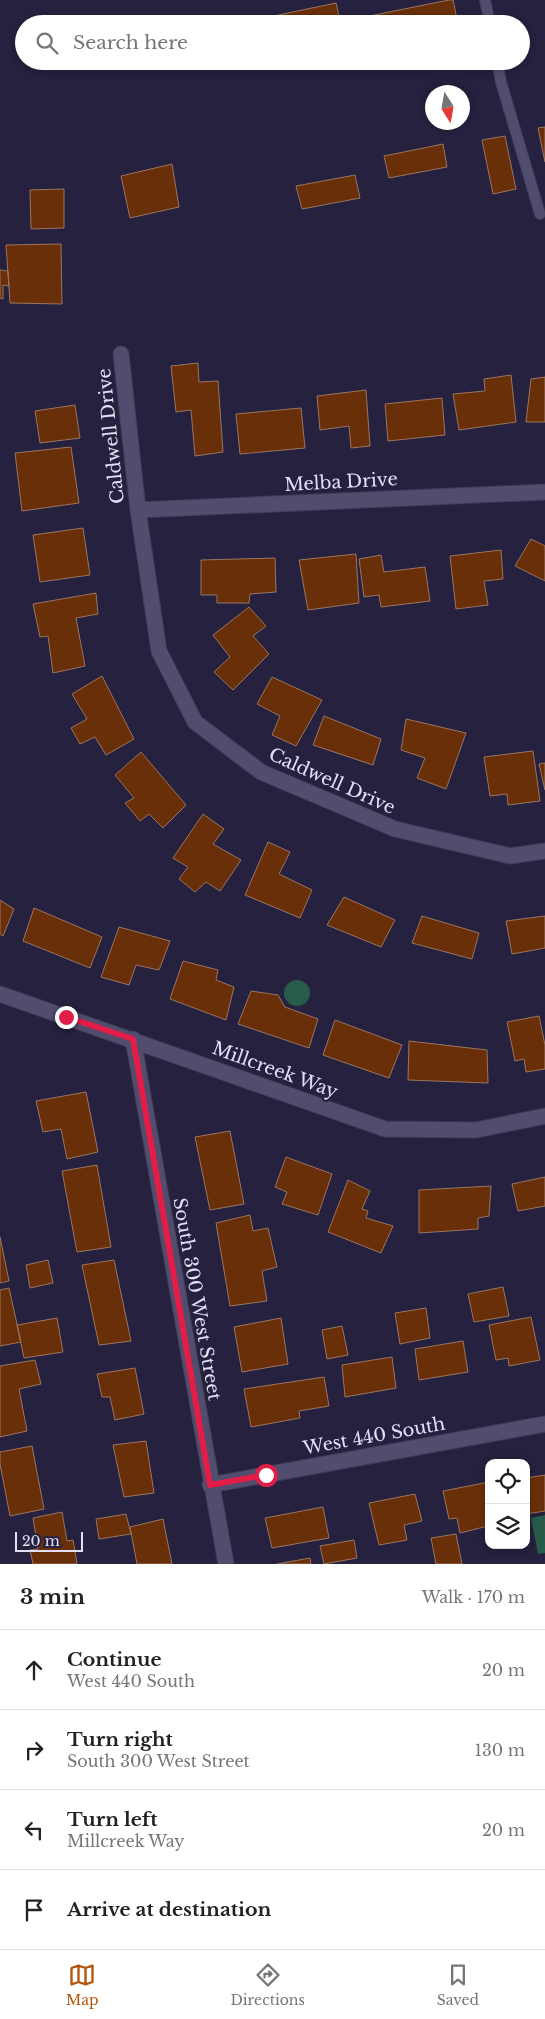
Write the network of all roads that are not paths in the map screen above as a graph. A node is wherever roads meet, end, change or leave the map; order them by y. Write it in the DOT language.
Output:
graph roads {
  1 [pos="485,0"];
  2 [pos="488,15"];
  3 [pos="499,70"];
  4 [pos="540,214"];
  5 [pos="121,354"];
  6 [pos="545,492"];
  7 [pos="138,510"];
  8 [pos="545,851"];
  9 [pos="0,994"];
  10 [pos="133,1039"];
  11 [pos="545,1116"];
  12 [pos="545,1424"];
  13 [pos="210,1485"];
  14 [pos="226,1564"];
  1 -- 2 [label="lane"];
  3 -- 4 [label="lane"];
  5 -- 7 [label="street, Caldwell Drive"];
  6 -- 7 [label="street, Melba Drive"];
  7 -- 8 [label="street, Caldwell Drive"];
  9 -- 10 [label="street, Millcreek Way"];
  10 -- 11 [label="street, Millcreek Way"];
  10 -- 13 [label="street, South 300 West Street"];
  12 -- 13 [label="street, West 440 South"];
  13 -- 14 [label="street, South 300 West Street"];
}
